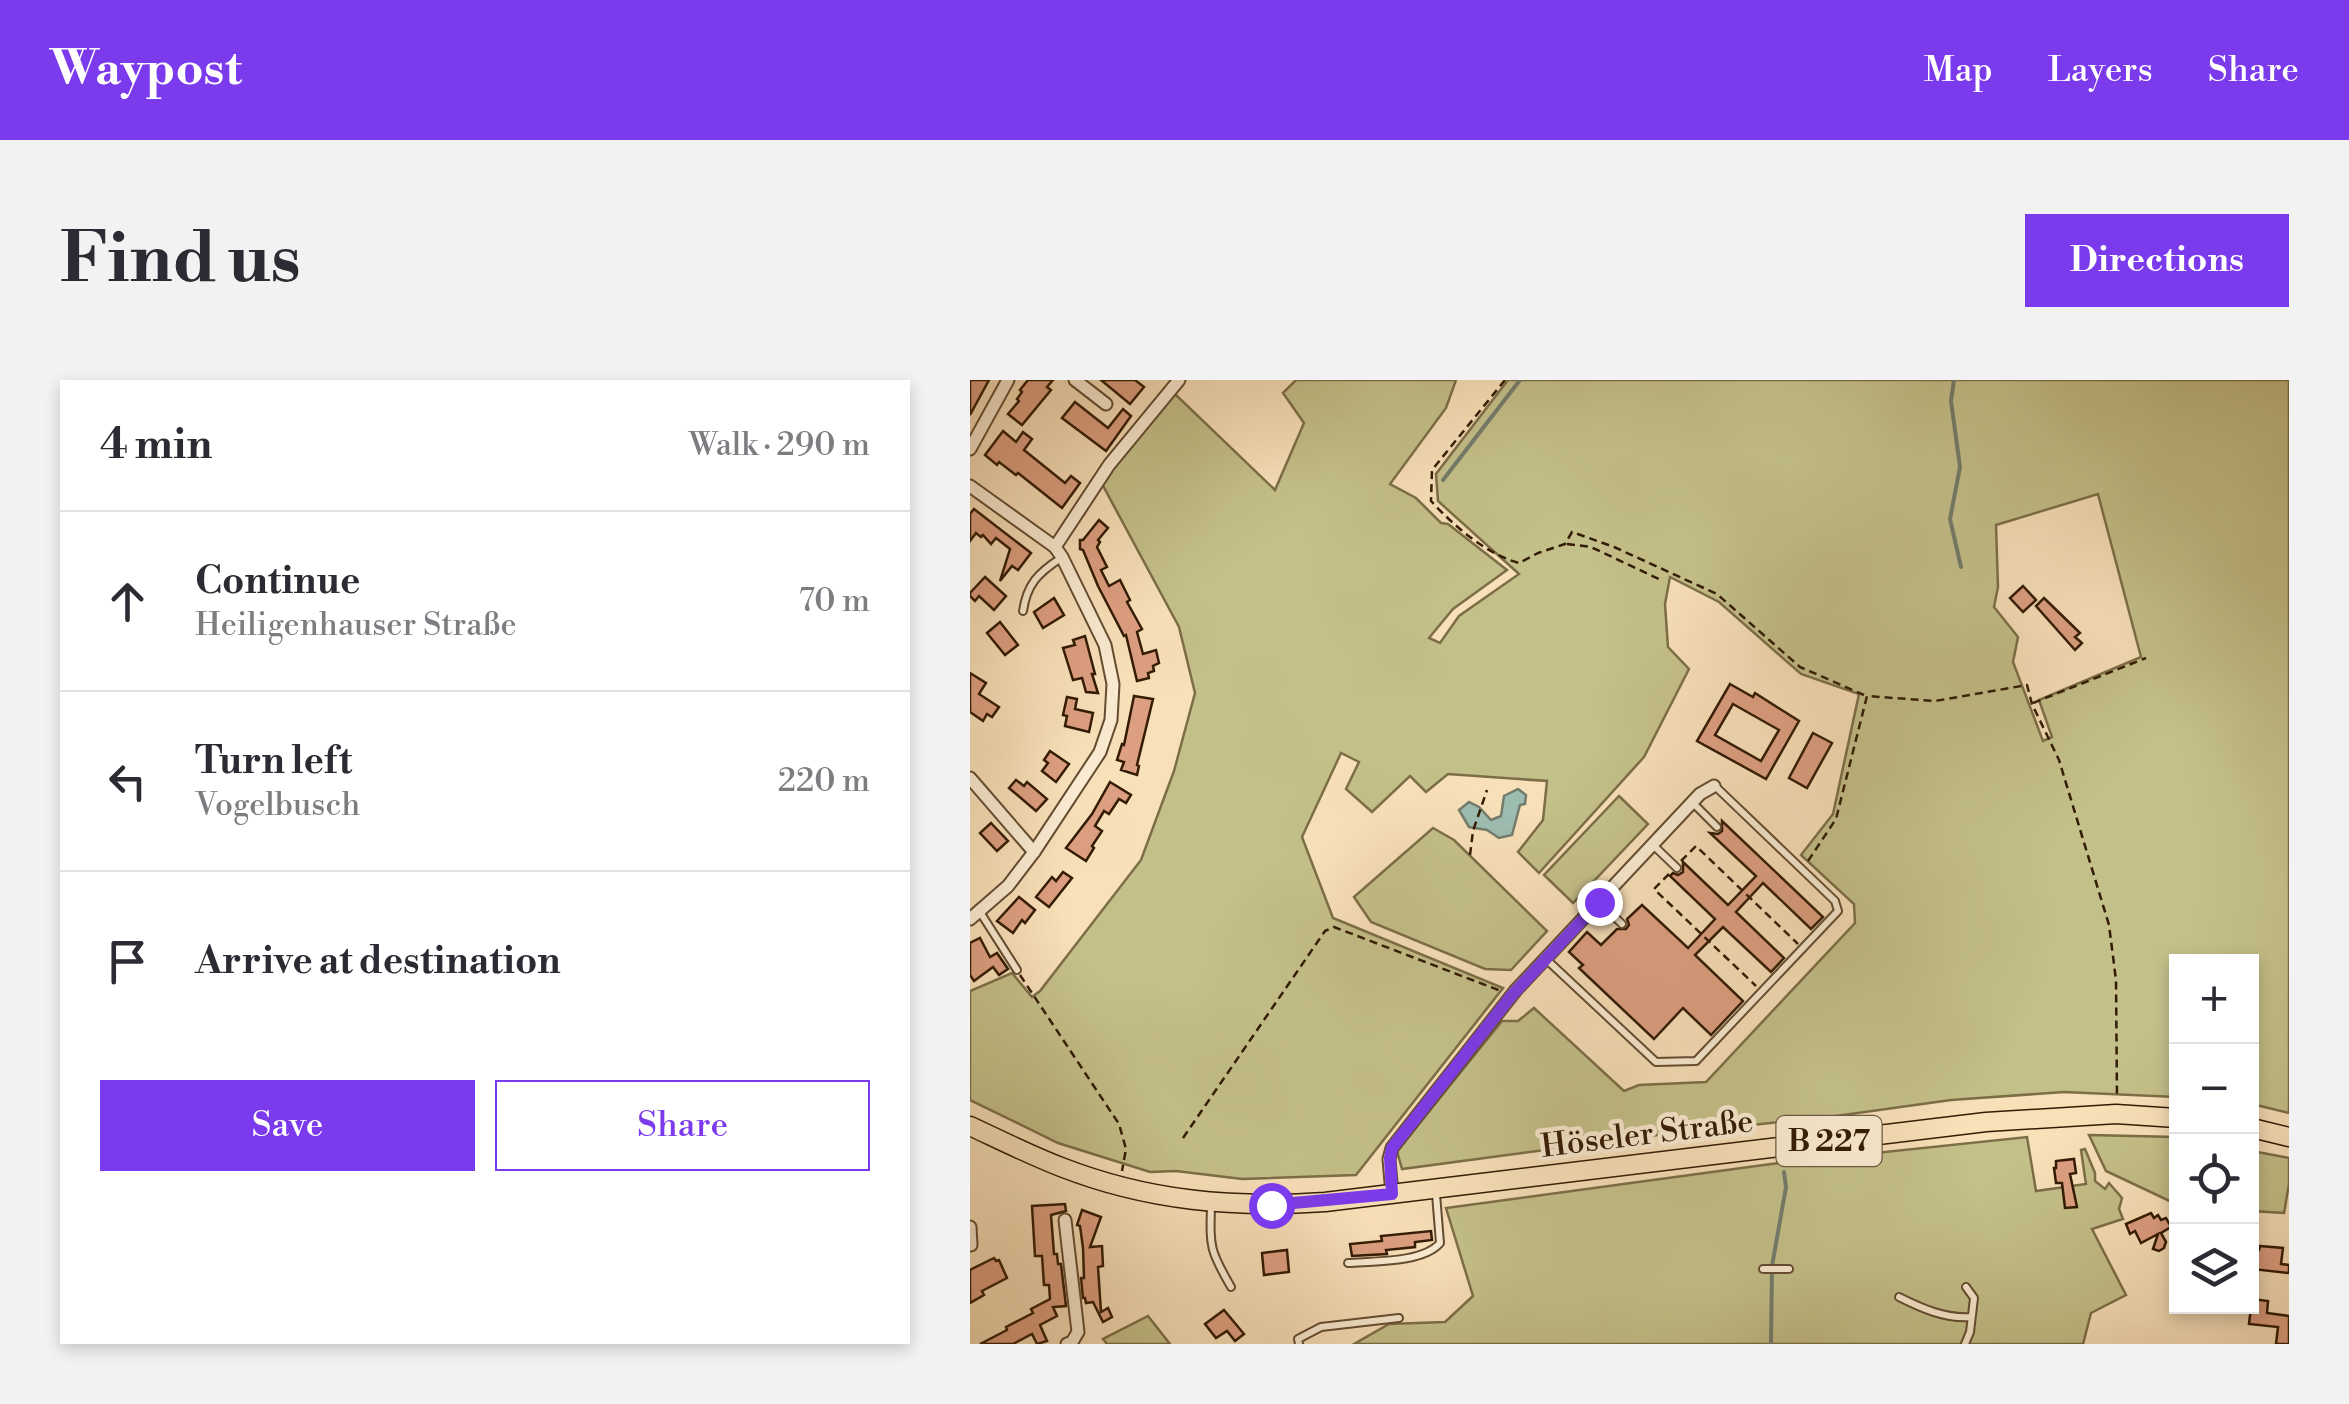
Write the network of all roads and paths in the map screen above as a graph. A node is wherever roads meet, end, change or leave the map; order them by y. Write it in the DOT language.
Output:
graph roads {
  1 [pos="1008,380"];
  2 [pos="1075,380"];
  3 [pos="1505,380"];
  4 [pos="1175,384"];
  5 [pos="1106,404"];
  6 [pos="970,449"];
  7 [pos="970,486"];
  8 [pos="1565,544"];
  9 [pos="1058,552"];
  10 [pos="1663,581"];
  11 [pos="1023,611"];
  12 [pos="2146,658"];
  13 [pos="1867,696"];
  14 [pos="2032,704"];
  15 [pos="970,778"];
  16 [pos="1714,786"];
  17 [pos="1488,790"];
  18 [pos="1692,802"];
  19 [pos="1716,827"];
  20 [pos="1652,844"];
  21 [pos="1034,852"];
  22 [pos="1470,855"];
  23 [pos="1677,867"];
  24 [pos="1802,869"];
  25 [pos="1599,902"];
  26 [pos="975,916"];
  27 [pos="1622,924"];
  28 [pos="1802,948"];
  29 [pos="1546,958"];
  30 [pos="1017,970"];
  31 [pos="1762,991"];
  32 [pos="1512,995"];
  33 [pos="2116,1114"];
  34 [pos="2169,1118"];
  35 [pos="970,1126"];
  36 [pos="2259,1130"];
  37 [pos="2289,1137"];
  38 [pos="1183,1138"];
  39 [pos="1108,1184"];
  40 [pos="1436,1187"];
  41 [pos="1392,1194"];
  42 [pos="1211,1203"];
  43 [pos="1065,1220"];
  44 [pos="970,1227"];
  45 [pos="971,1245"];
  46 [pos="1348,1263"];
  47 [pos="1789,1268"];
  48 [pos="1763,1270"];
  49 [pos="1966,1286"];
  50 [pos="1231,1287"];
  51 [pos="1899,1298"];
  52 [pos="1970,1317"];
  53 [pos="1399,1318"];
  54 [pos="1067,1344"];
  55 [pos="1299,1344"];
  56 [pos="1965,1344"];
  1 -- 6 [label="street"];
  2 -- 5 [label="street"];
  3 -- 8 [label="path"];
  4 -- 9 [label="street"];
  7 -- 9 [label="street"];
  8 -- 10 [label="path"];
  8 -- 13 [label="path"];
  9 -- 11 [label="lane"];
  9 -- 21 [label="street"];
  12 -- 14 [label="path"];
  13 -- 14 [label="path"];
  13 -- 24 [label="path"];
  14 -- 33 [label="path"];
  15 -- 21 [label="street"];
  16 -- 18 [label="street"];
  16 -- 24 [label="lane"];
  17 -- 22 [label="path"];
  18 -- 19 [label="lane"];
  18 -- 20 [label="street"];
  20 -- 23 [label="lane"];
  20 -- 25 [label="street"];
  21 -- 26 [label="street"];
  23 -- 28 [label="path"];
  23 -- 31 [label="path"];
  24 -- 28 [label="lane"];
  25 -- 27 [label="lane"];
  25 -- 29 [label="street"];
  26 -- 30 [label="lane"];
  28 -- 31 [label="lane"];
  29 -- 31 [label="lane"];
  29 -- 32 [label="street"];
  30 -- 39 [label="path"];
  32 -- 38 [label="path"];
  32 -- 41 [label="street"];
  33 -- 34 [label="main road, Höseler Straße / B 227"];
  33 -- 40 [label="main road, Höseler Straße / B 227"];
  35 -- 39 [label="main road, B 227"];
  36 -- 37 [label="main road"];
  39 -- 42 [label="main road, B 227"];
  40 -- 41 [label="main road, B 227"];
  40 -- 46 [label="lane"];
  41 -- 42 [label="main road, B 227"];
  42 -- 50 [label="lane"];
  43 -- 54 [label="street"];
  44 -- 45 [label="street"];
  47 -- 48 [label="lane"];
  49 -- 52 [label="lane"];
  51 -- 52 [label="lane"];
  52 -- 56 [label="lane"];
  53 -- 55 [label="lane"];
}
